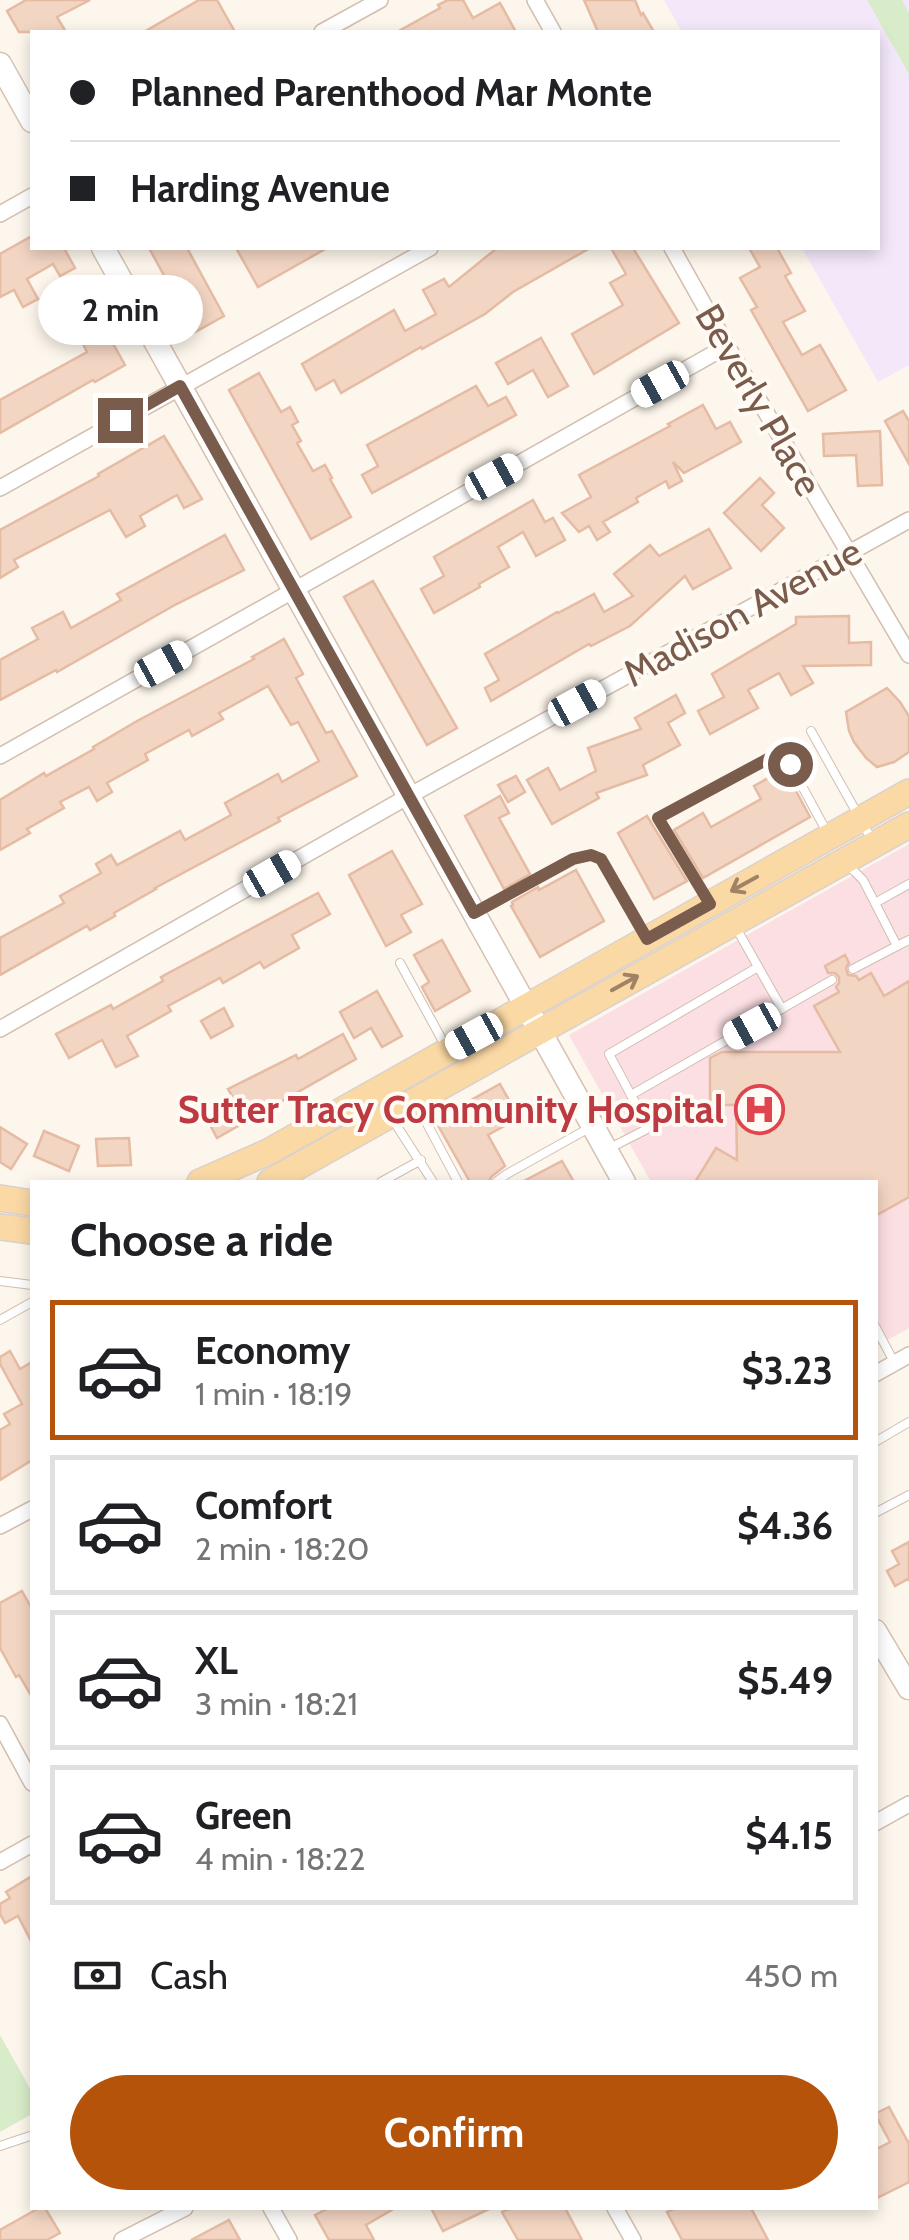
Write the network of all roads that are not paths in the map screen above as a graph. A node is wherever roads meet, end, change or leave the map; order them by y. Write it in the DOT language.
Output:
graph roads {
  1 [pos="380,0"];
  2 [pos="535,0"];
  3 [pos="326,30"];
  4 [pos="552,30"];
  5 [pos="2,70"];
  6 [pos="30,118"];
  7 [pos="30,197"];
  8 [pos="0,214"];
  9 [pos="104,250"];
  10 [pos="426,250"];
  11 [pos="673,250"];
  12 [pos="727,346"];
  13 [pos="180,386"];
  14 [pos="0,488"];
  15 [pos="909,520"];
  16 [pos="849,554"];
  17 [pos="293,590"];
  18 [pos="909,654"];
  19 [pos="810,731"];
  20 [pos="0,756"];
  21 [pos="909,792"];
  22 [pos="408,796"];
  23 [pos="861,819"];
  24 [pos="909,825"];
  25 [pos="830,836"];
  26 [pos="875,844"];
  27 [pos="843,861"];
  28 [pos="909,884"];
  29 [pos="875,903"];
  30 [pos="710,904"];
  31 [pos="474,913"];
  32 [pos="733,923"];
  33 [pos="647,939"];
  34 [pos="909,940"];
  35 [pos="897,946"];
  36 [pos="400,963"];
  37 [pos="758,966"];
  38 [pos="853,969"];
  39 [pos="832,980"];
  40 [pos="526,1007"];
  41 [pos="782,1009"];
  42 [pos="0,1029"];
  43 [pos="540,1031"];
  44 [pos="448,1050"];
  45 [pos="630,1095"];
  46 [pos="391,1116"];
  47 [pos="425,1120"];
  48 [pos="593,1126"];
  49 [pos="606,1150"];
  50 [pos="421,1160"];
  51 [pos="236,1176"];
  52 [pos="274,1180"];
  53 [pos="385,1180"];
  54 [pos="432,1180"];
  55 [pos="457,1180"];
  56 [pos="499,1180"];
  57 [pos="623,1180"];
  58 [pos="0,1198"];
  59 [pos="30,1202"];
  60 [pos="0,1227"];
  61 [pos="30,1231"];
  62 [pos="0,1282"];
  63 [pos="30,1284"];
  64 [pos="30,1303"];
  65 [pos="0,1320"];
  66 [pos="878,1330"];
  67 [pos="902,1359"];
  68 [pos="878,1372"];
  69 [pos="909,1422"];
  70 [pos="878,1440"];
  71 [pos="909,1495"];
  72 [pos="878,1508"];
  73 [pos="30,1509"];
  74 [pos="0,1526"];
  75 [pos="878,1636"];
  76 [pos="909,1686"];
  77 [pos="0,1724"];
  78 [pos="30,1779"];
  79 [pos="909,1804"];
  80 [pos="878,1821"];
  81 [pos="30,1845"];
  82 [pos="0,1862"];
  83 [pos="30,2136"];
  84 [pos="0,2146"];
  85 [pos="181,2210"];
  86 [pos="272,2210"];
  87 [pos="616,2210"];
  88 [pos="122,2240"];
  89 [pos="289,2240"];
  90 [pos="633,2240"];
  1 -- 3 [label="street"];
  2 -- 4 [label="street"];
  5 -- 6 [label="street"];
  7 -- 8 [label="street"];
  9 -- 13 [label="street"];
  10 -- 13 [label="street"];
  11 -- 12 [label="street, Beverly Place"];
  12 -- 16 [label="street, Beverly Place"];
  12 -- 17 [label="street"];
  13 -- 14 [label="street"];
  13 -- 17 [label="street"];
  15 -- 16 [label="street, Madison Avenue"];
  16 -- 18 [label="street, Beverly Place"];
  16 -- 22 [label="street, Madison Avenue"];
  17 -- 20 [label="street"];
  17 -- 22 [label="street"];
  19 -- 23 [label="lane"];
  21 -- 23 [label="main road"];
  22 -- 31 [label="street"];
  22 -- 42 [label="street, Madison Avenue"];
  23 -- 25 [label="main road"];
  23 -- 26 [label="lane"];
  24 -- 26 [label="main road"];
  25 -- 27 [label="lane"];
  25 -- 30 [label="main road, one-way"];
  25 -- 30 [label="lane"];
  26 -- 27 [label="main road"];
  27 -- 29 [label="lane"];
  27 -- 32 [label="main road"];
  28 -- 29 [label="lane"];
  29 -- 35 [label="lane"];
  30 -- 33 [label="main road"];
  31 -- 33 [label="lane"];
  31 -- 40 [label="street"];
  32 -- 37 [label="lane"];
  43 -- 32 [label="main road, one-way"];
  33 -- 40 [label="main road"];
  34 -- 35 [label="lane"];
  35 -- 38 [label="lane"];
  36 -- 44 [label="lane"];
  37 -- 41 [label="lane"];
  37 -- 45 [label="lane"];
  39 -- 41 [label="lane"];
  40 -- 43 [label="street"];
  40 -- 44 [label="main road"];
  41 -- 45 [label="lane"];
  43 -- 46 [label="main road"];
  43 -- 48 [label="street"];
  44 -- 51 [label="main road"];
  45 -- 49 [label="lane"];
  46 -- 50 [label="lane"];
  46 -- 52 [label="main road"];
  47 -- 55 [label="lane"];
  48 -- 49 [label="street"];
  48 -- 56 [label="lane"];
  49 -- 57 [label="street"];
  50 -- 53 [label="lane"];
  50 -- 54 [label="lane"];
  58 -- 59 [label="main road"];
  60 -- 61 [label="main road"];
  62 -- 63 [label="lane"];
  64 -- 65 [label="lane"];
  66 -- 67 [label="lane"];
  67 -- 68 [label="street"];
  69 -- 70 [label="lane"];
  71 -- 72 [label="lane"];
  73 -- 74 [label="street"];
  75 -- 76 [label="street"];
  77 -- 78 [label="street"];
  79 -- 80 [label="street"];
  81 -- 82 [label="street"];
  83 -- 84 [label="lane"];
  85 -- 88 [label="street"];
  86 -- 89 [label="street"];
  87 -- 90 [label="street"];
}
